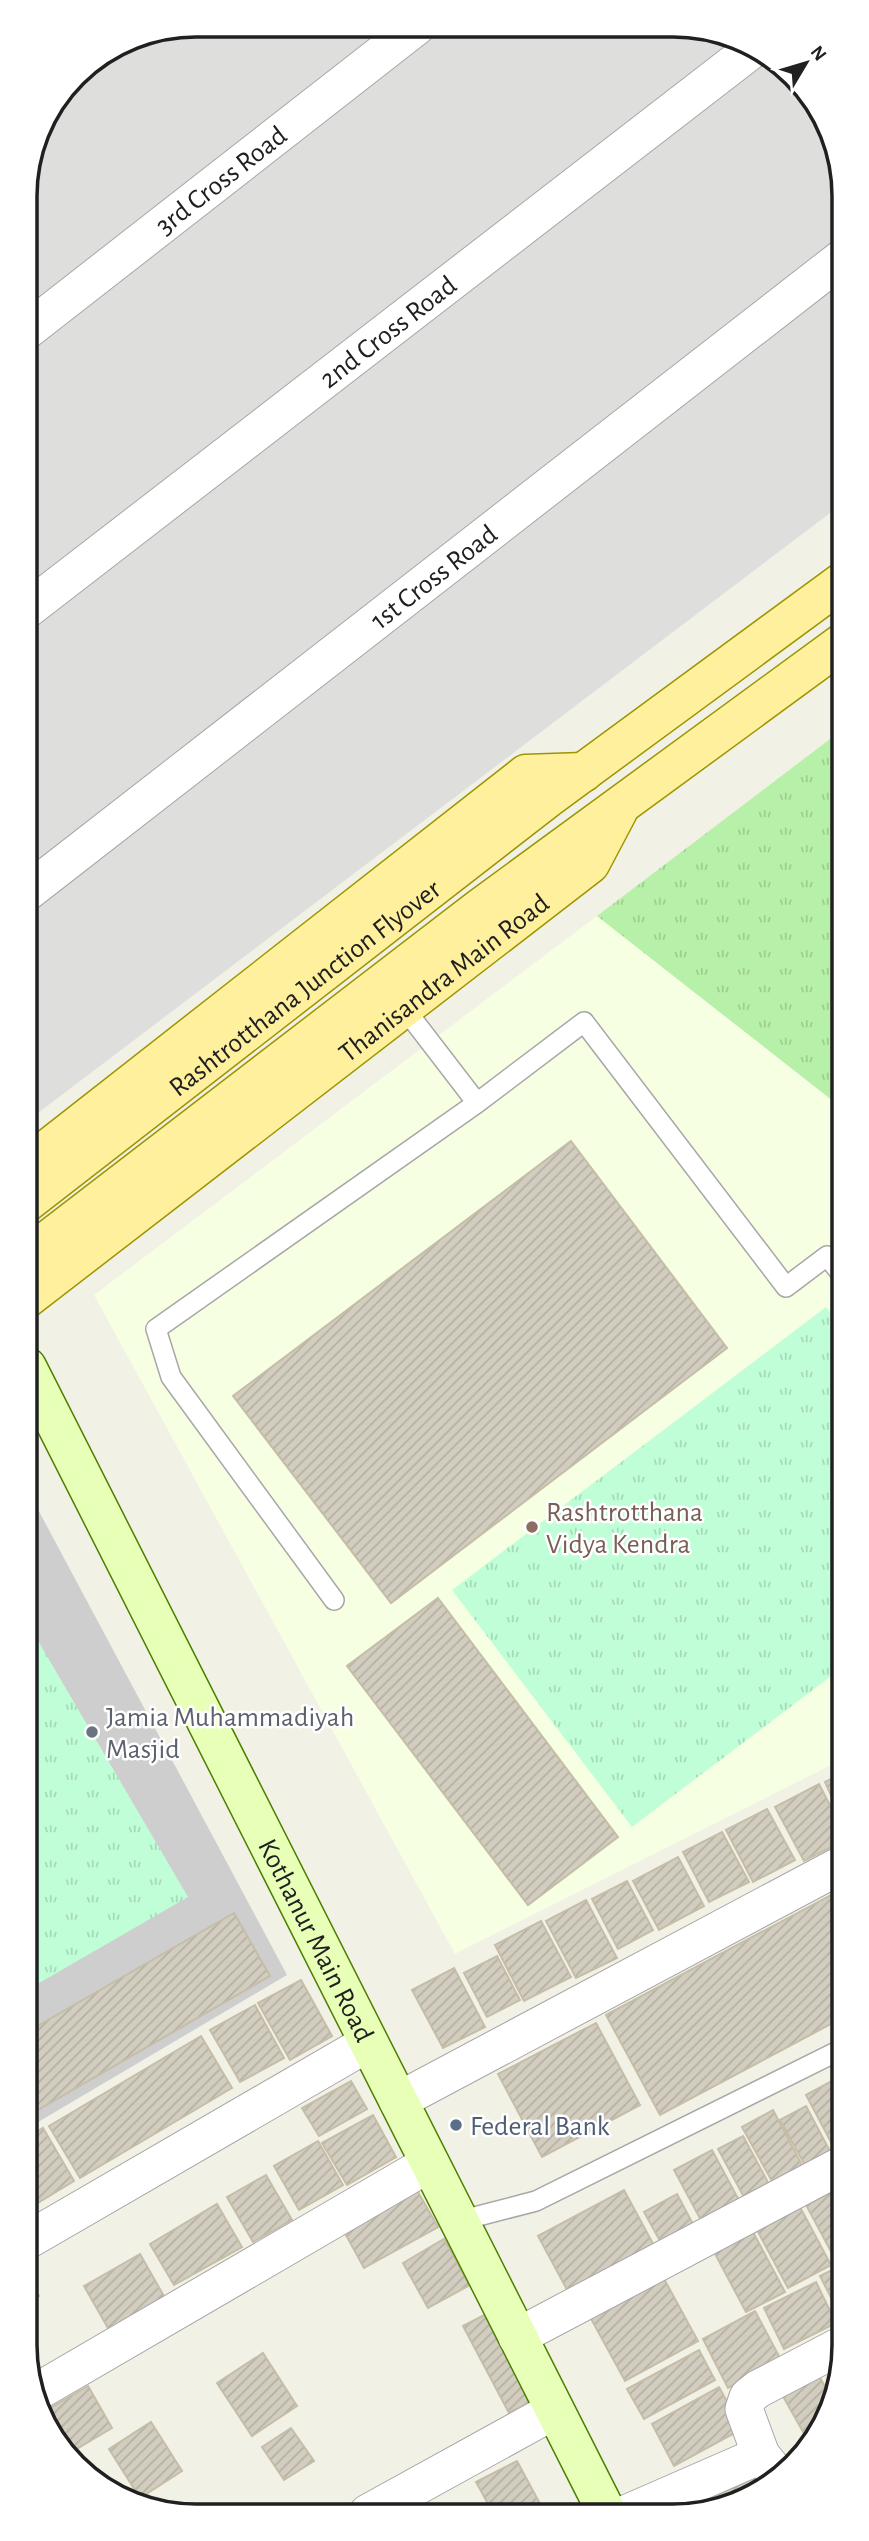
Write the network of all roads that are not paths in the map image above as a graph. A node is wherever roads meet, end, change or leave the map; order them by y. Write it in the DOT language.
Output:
graph roads {
  1 [pos="403,37"];
  2 [pos="746,54"];
  3 [pos="832,266"];
  4 [pos="37,323"];
  5 [pos="832,589"];
  6 [pos="37,602"];
  7 [pos="832,650"];
  8 [pos="584,772"];
  9 [pos="621,806"];
  10 [pos="37,884"];
  11 [pos="404,1008"];
  12 [pos="477,1104"];
  13 [pos="37,1157"];
  14 [pos="37,1194"];
  15 [pos="37,1249"];
  16 [pos="832,1262"];
  17 [pos="37,1291"];
  18 [pos="37,1389"];
  19 [pos="334,1600"];
  20 [pos="832,1870"];
  21 [pos="368,2043"];
  22 [pos="832,2054"];
  23 [pos="398,2101"];
  24 [pos="430,2163"];
  25 [pos="832,2170"];
  26 [pos="458,2221"];
  27 [pos="37,2235"];
  28 [pos="517,2337"];
  29 [pos="832,2350"];
  30 [pos="43,2389"];
  31 [pos="555,2410"];
  32 [pos="770,2466"];
  33 [pos="384,2504"];
  34 [pos="602,2504"];
  35 [pos="655,2504"];
  1 -- 4 [label="street, 3rd Cross Road"];
  2 -- 6 [label="street, 2nd Cross Road"];
  3 -- 10 [label="street, 1st Cross Road"];
  5 -- 8 [label="main road"];
  7 -- 9 [label="main road, Thanisandra Main Road"];
  8 -- 13 [label="main road"];
  8 -- 14 [label="main road, Rashtrotthana Junction Flyover"];
  9 -- 11 [label="main road, Thanisandra Main Road"];
  9 -- 15 [label="main road, Rashtrotthana Junction Flyover"];
  11 -- 12 [label="lane"];
  11 -- 17 [label="main road, Thanisandra Main Road"];
  12 -- 16 [label="lane"];
  12 -- 19 [label="lane"];
  18 -- 21 [label="main road, Kothanur Main Road"];
  20 -- 23 [label="street"];
  21 -- 23 [label="main road, Kothanur Main Road"];
  21 -- 27 [label="street"];
  22 -- 26 [label="lane"];
  23 -- 24 [label="main road, Kothanur Main Road"];
  24 -- 26 [label="main road, Kothanur Main Road"];
  24 -- 30 [label="street"];
  25 -- 28 [label="street"];
  26 -- 28 [label="main road, Kothanur Main Road"];
  28 -- 31 [label="main road, Kothanur Main Road"];
  29 -- 32 [label="street"];
  31 -- 33 [label="street"];
  31 -- 34 [label="main road, Kothanur Main Road"];
  32 -- 35 [label="street"];
}
